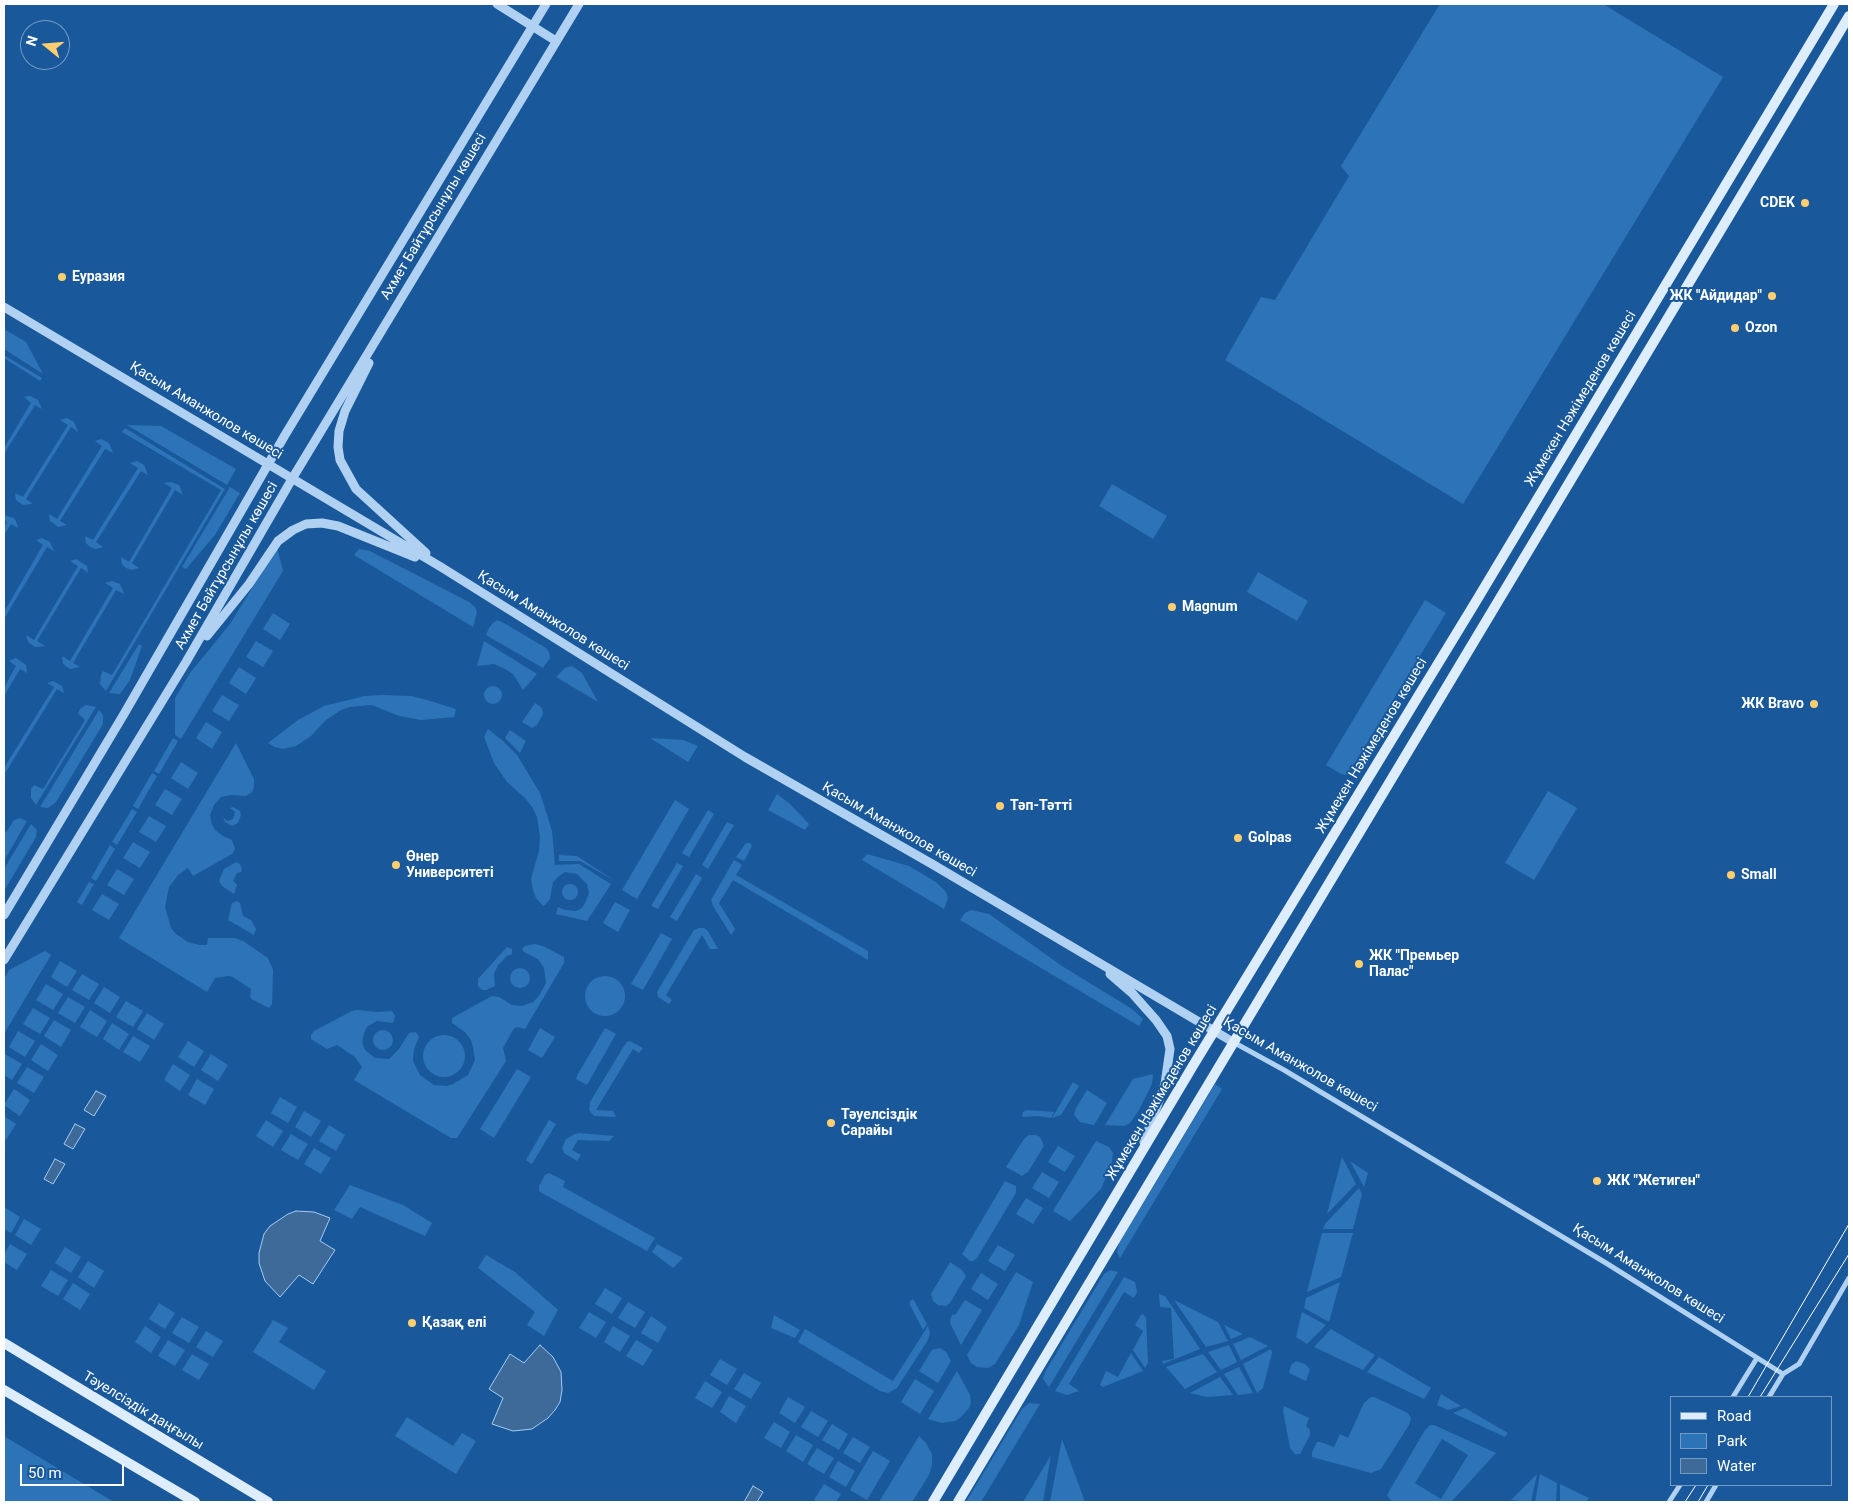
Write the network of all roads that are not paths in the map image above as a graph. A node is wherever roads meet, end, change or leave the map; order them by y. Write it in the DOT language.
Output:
graph roads {
  1 [pos="497,4"];
  2 [pos="546,4"];
  3 [pos="579,4"];
  4 [pos="1834,4"];
  5 [pos="1849,16"];
  6 [pos="533,26"];
  7 [pos="556,41"];
  8 [pos="4,307"];
  9 [pos="396,308"];
  10 [pos="268,464"];
  11 [pos="292,479"];
  12 [pos="441,567"];
  13 [pos="186,662"];
  14 [pos="4,915"];
  15 [pos="1093,959"];
  16 [pos="4,960"];
  17 [pos="1215,1032"];
  18 [pos="1233,1042"];
  19 [pos="1136,1162"];
  20 [pos="1849,1278"];
  21 [pos="4,1343"];
  22 [pos="1757,1358"];
  23 [pos="1783,1374"];
  24 [pos="4,1390"];
  25 [pos="1734,1396"];
  26 [pos="1770,1396"];
  27 [pos="1679,1486"];
  28 [pos="1715,1486"];
  29 [pos="195,1502"];
  30 [pos="268,1502"];
  31 [pos="933,1502"];
  32 [pos="958,1502"];
  33 [pos="1669,1502"];
  34 [pos="1706,1502"];
  1 -- 6 [label="street"];
  2 -- 6 [label="street, Ахмет Байтұрсынұлы көшесі"];
  3 -- 7 [label="street, Ахмет Байтұрсынұлы көшесі"];
  4 -- 17 [label="main road, Жұмекен Нәжімеденов көшесі"];
  5 -- 18 [label="main road"];
  6 -- 7 [label="street"];
  6 -- 10 [label="street, Ахмет Байтұрсынұлы көшесі"];
  7 -- 9 [label="street, Ахмет Байтұрсынұлы көшесі"];
  8 -- 10 [label="street, Қасым Аманжолов көшесі"];
  9 -- 11 [label="street, Ахмет Байтұрсынұлы көшесі"];
  9 -- 12 [label="street"];
  10 -- 11 [label="street, Қасым Аманжолов көшесі"];
  10 -- 14 [label="street, Ахмет Байтұрсынұлы көшесі"];
  11 -- 12 [label="street, Қасым Аманжолов көшесі"];
  11 -- 13 [label="street, Ахмет Байтұрсынұлы көшесі"];
  12 -- 13 [label="street"];
  12 -- 15 [label="street, Қасым Аманжолов көшесі"];
  13 -- 16 [label="street, Ахмет Байтұрсынұлы көшесі"];
  15 -- 17 [label="street, Қасым Аманжолов көшесі"];
  15 -- 19 [label="street"];
  17 -- 18 [label="street, Қасым Аманжолов көшесі"];
  17 -- 19 [label="main road, Жұмекен Нәжімеденов көшесі"];
  18 -- 22 [label="street, Қасым Аманжолов көшесі"];
  18 -- 32 [label="main road"];
  19 -- 31 [label="main road, Жұмекен Нәжімеденов көшесі"];
  20 -- 23 [label="street"];
  21 -- 30 [label="main road, Тәуелсіздік даңғылы"];
  22 -- 23 [label="street, Қасым Аманжолов көшесі"];
  22 -- 25 [label="street"];
  23 -- 26 [label="street"];
  24 -- 29 [label="main road"];
  27 -- 33 [label="street"];
  28 -- 34 [label="street"];
}
